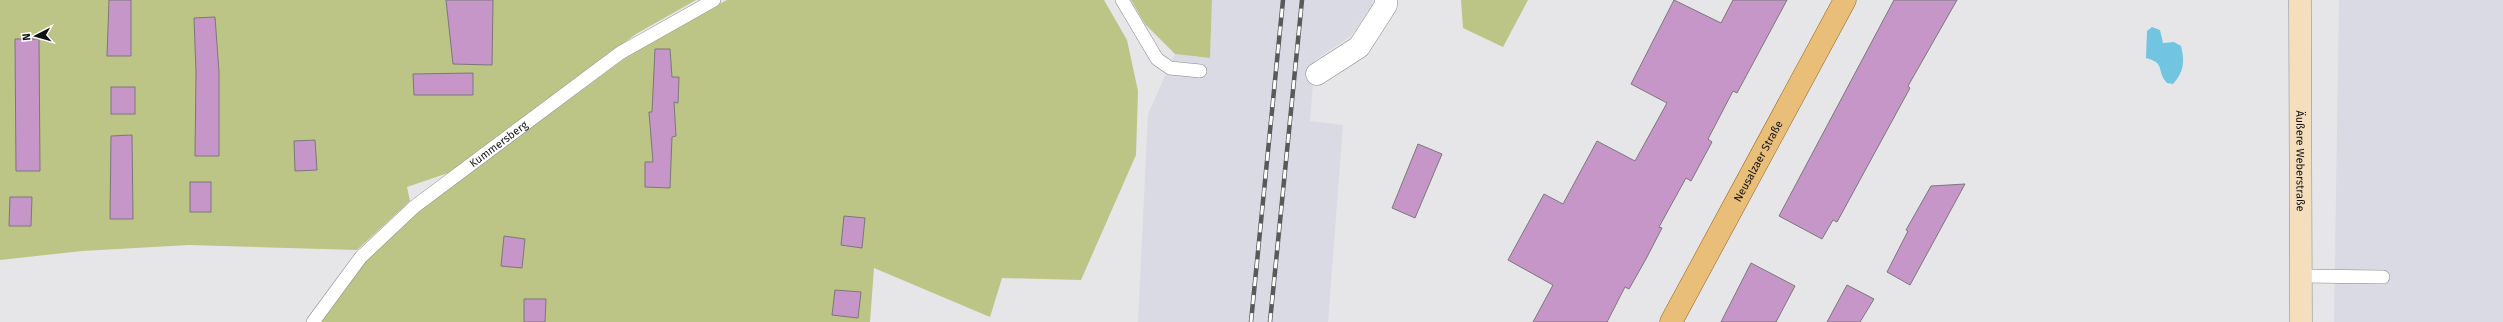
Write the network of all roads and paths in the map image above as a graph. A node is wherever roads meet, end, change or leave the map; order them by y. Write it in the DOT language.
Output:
graph roads {
  1 [pos="714,0"];
  2 [pos="1122,0"];
  3 [pos="1386,0"];
  4 [pos="1845,0"];
  5 [pos="2300,0"];
  6 [pos="1200,71"];
  7 [pos="1317,74"];
  8 [pos="2301,276"];
  9 [pos="2383,277"];
  10 [pos="313,322"];
  11 [pos="1671,322"];
  12 [pos="2301,322"];
  1 -- 10 [label="lane, Kummersberg"];
  2 -- 6 [label="lane"];
  3 -- 7 [label="street"];
  4 -- 11 [label="main road, Neusalzaer Straße"];
  5 -- 8 [label="main road, Äußere Weberstraße"];
  8 -- 9 [label="lane"];
  8 -- 12 [label="main road, Äußere Weberstraße"];
}
